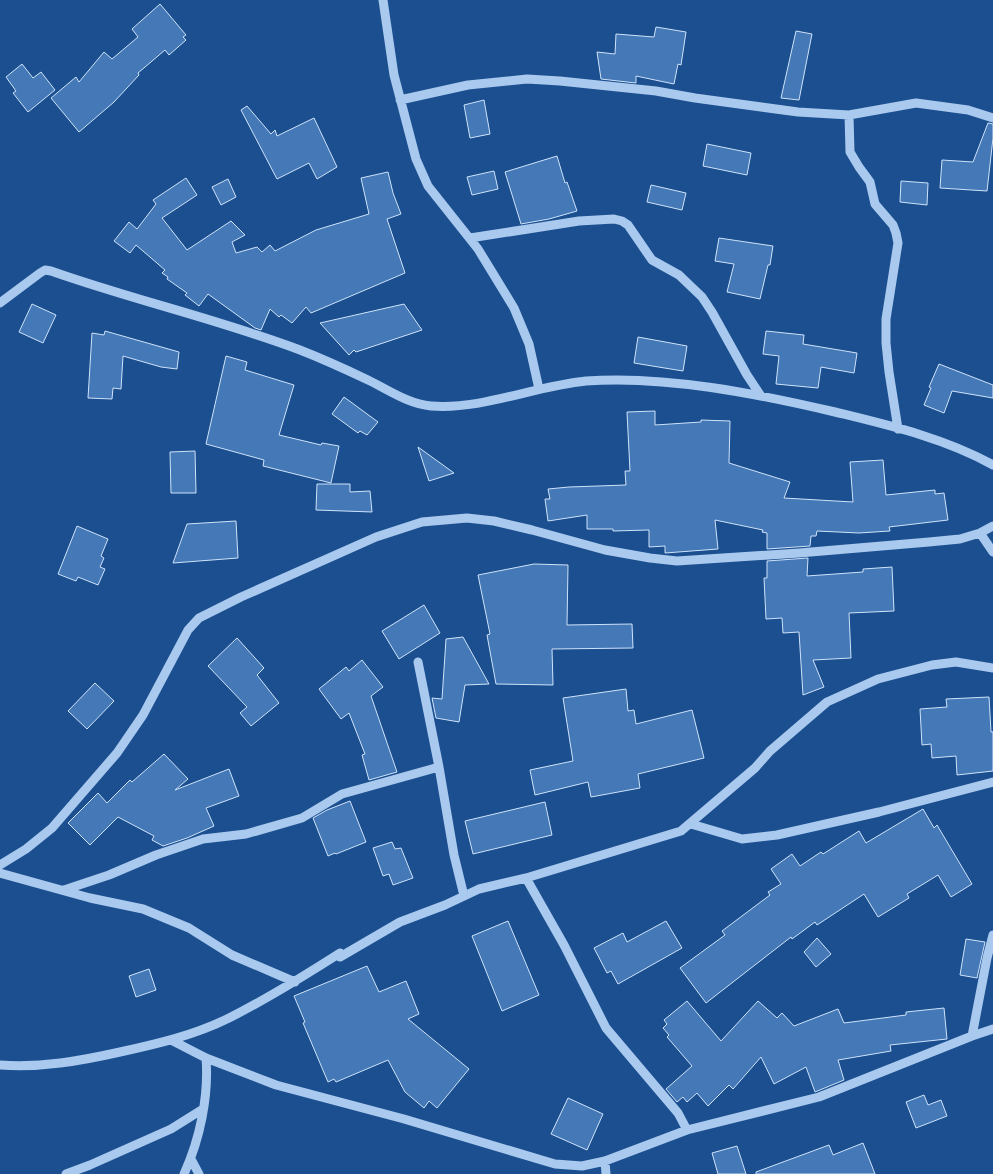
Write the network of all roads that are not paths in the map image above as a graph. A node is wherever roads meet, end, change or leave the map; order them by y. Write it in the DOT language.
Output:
graph roads {
  1 [pos="383,0"];
  2 [pos="400,100"];
  3 [pos="849,115"];
  4 [pos="993,118"];
  5 [pos="470,238"];
  6 [pos="0,303"];
  7 [pos="539,389"];
  8 [pos="761,396"];
  9 [pos="898,428"];
  10 [pos="993,465"];
  11 [pos="993,526"];
  12 [pos="980,534"];
  13 [pos="993,552"];
  14 [pos="418,662"];
  15 [pos="993,668"];
  16 [pos="439,767"];
  17 [pos="993,782"];
  18 [pos="690,824"];
  19 [pos="0,865"];
  20 [pos="0,873"];
  21 [pos="526,878"];
  22 [pos="64,890"];
  23 [pos="464,896"];
  24 [pos="993,935"];
  25 [pos="295,982"];
  26 [pos="993,1029"];
  27 [pos="972,1036"];
  28 [pos="171,1040"];
  29 [pos="206,1058"];
  30 [pos="2,1063"];
  31 [pos="203,1109"];
  32 [pos="687,1130"];
  33 [pos="191,1159"];
  34 [pos="605,1161"];
  35 [pos="66,1174"];
  36 [pos="184,1174"];
  37 [pos="199,1174"];
  38 [pos="606,1174"];
  1 -- 2 [label="street"];
  2 -- 3 [label="street"];
  2 -- 5 [label="street"];
  3 -- 4 [label="street"];
  3 -- 9 [label="street"];
  5 -- 7 [label="street"];
  5 -- 8 [label="street"];
  6 -- 7 [label="street"];
  7 -- 8 [label="street"];
  8 -- 9 [label="street"];
  9 -- 10 [label="street"];
  11 -- 12 [label="street"];
  12 -- 13 [label="street"];
  12 -- 19 [label="street"];
  14 -- 16 [label="street"];
  15 -- 18 [label="street"];
  16 -- 22 [label="street"];
  16 -- 23 [label="street"];
  17 -- 18 [label="street"];
  18 -- 21 [label="street"];
  20 -- 22 [label="street"];
  21 -- 23 [label="street"];
  21 -- 32 [label="street"];
  22 -- 25 [label="street"];
  23 -- 25 [label="street"];
  24 -- 27 [label="street"];
  25 -- 28 [label="street"];
  26 -- 27 [label="street"];
  27 -- 32 [label="street"];
  28 -- 29 [label="street"];
  28 -- 30 [label="street"];
  29 -- 31 [label="street"];
  29 -- 34 [label="street"];
  31 -- 33 [label="street"];
  31 -- 35 [label="street"];
  32 -- 34 [label="street"];
  33 -- 36 [label="street"];
  33 -- 37 [label="street"];
  34 -- 38 [label="street"];
}
